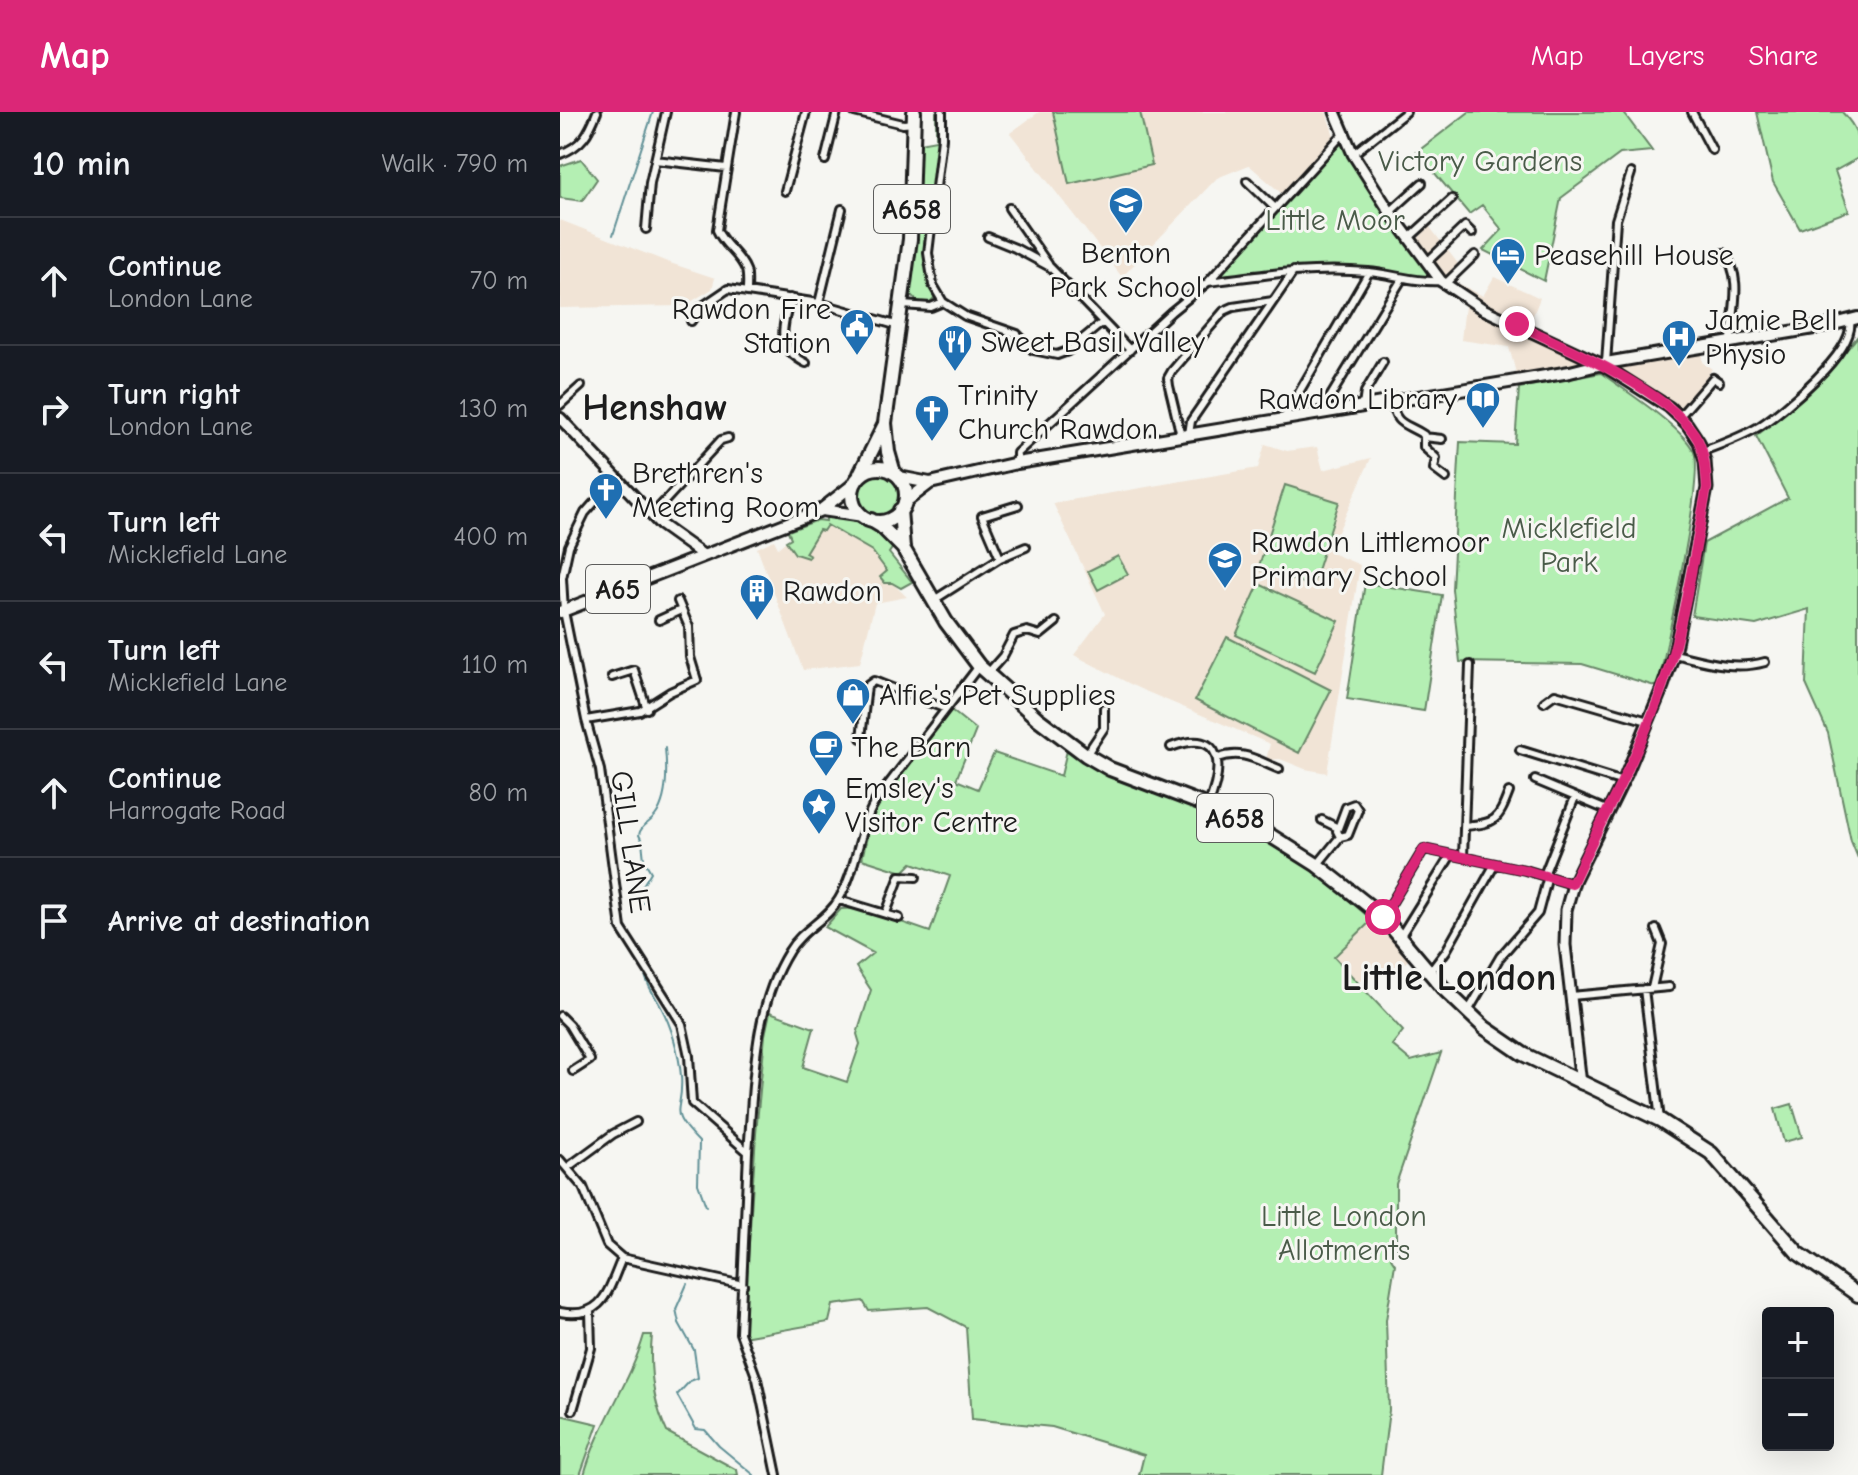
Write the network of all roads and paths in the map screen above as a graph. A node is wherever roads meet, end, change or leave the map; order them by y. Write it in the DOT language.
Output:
graph roads {
  1 [pos="597,112"];
  2 [pos="666,112"];
  3 [pos="736,112"];
  4 [pos="806,112"];
  5 [pos="837,112"];
  6 [pos="854,112"];
  7 [pos="942,112"];
  8 [pos="1335,112"];
  9 [pos="1406,112"];
  10 [pos="1692,112"];
  11 [pos="914,118"];
  12 [pos="1343,134"];
  13 [pos="1712,150"];
  14 [pos="560,154"];
  15 [pos="1353,154"];
  16 [pos="655,160"];
  17 [pos="825,160"];
  18 [pos="726,168"];
  19 [pos="1631,173"];
  20 [pos="1247,181"];
  21 [pos="1422,183"];
  22 [pos="785,191"];
  23 [pos="1452,199"];
  24 [pos="1009,208"];
  25 [pos="1275,208"];
  26 [pos="842,209"];
  27 [pos="1390,212"];
  28 [pos="646,229"];
  29 [pos="1472,233"];
  30 [pos="988,237"];
  31 [pos="1409,238"];
  32 [pos="1724,253"];
  33 [pos="1475,255"];
  34 [pos="1427,262"];
  35 [pos="1050,267"];
  36 [pos="1294,271"];
  37 [pos="1369,272"];
  38 [pos="1402,279"];
  39 [pos="1208,282"];
  40 [pos="1443,282"];
  41 [pos="747,291"];
  42 [pos="790,298"];
  43 [pos="1273,301"];
  44 [pos="943,302"];
  45 [pos="819,303"];
  46 [pos="902,305"];
  47 [pos="1854,320"];
  48 [pos="691,321"];
  49 [pos="1103,322"];
  50 [pos="899,326"];
  51 [pos="1731,341"];
  52 [pos="1130,350"];
  53 [pos="1634,358"];
  54 [pos="1383,362"];
  55 [pos="806,363"];
  56 [pos="1604,363"];
  57 [pos="1629,381"];
  58 [pos="1719,382"];
  59 [pos="581,386"];
  60 [pos="1391,400"];
  61 [pos="560,405"];
  62 [pos="1363,406"];
  63 [pos="1320,414"];
  64 [pos="1680,416"];
  65 [pos="560,418"];
  66 [pos="1284,418"];
  67 [pos="885,423"];
  68 [pos="1185,435"];
  69 [pos="1424,437"];
  70 [pos="728,438"];
  71 [pos="1442,439"];
  72 [pos="1703,451"];
  73 [pos="1017,463"];
  74 [pos="896,475"];
  75 [pos="616,478"];
  76 [pos="1446,478"];
  77 [pos="856,480"];
  78 [pos="930,483"];
  79 [pos="1018,505"];
  80 [pos="902,507"];
  81 [pos="821,510"];
  82 [pos="652,515"];
  83 [pos="867,518"];
  84 [pos="1026,547"];
  85 [pos="903,548"];
  86 [pos="703,555"];
  87 [pos="1000,558"];
  88 [pos="678,601"];
  89 [pos="933,601"];
  90 [pos="681,610"];
  91 [pos="562,611"];
  92 [pos="659,620"];
  93 [pos="1056,622"];
  94 [pos="1674,654"];
  95 [pos="1765,662"];
  96 [pos="1470,665"];
  97 [pos="643,667"];
  98 [pos="983,669"];
  99 [pos="634,670"];
  100 [pos="612,677"];
  101 [pos="706,677"];
  102 [pos="697,680"];
  103 [pos="1544,702"];
  104 [pos="1104,708"];
  105 [pos="647,709"];
  106 [pos="946,709"];
  107 [pos="586,720"];
  108 [pos="1650,722"];
  109 [pos="861,738"];
  110 [pos="1171,747"];
  111 [pos="1520,750"];
  112 [pos="1086,755"];
  113 [pos="1218,758"];
  114 [pos="1279,769"];
  115 [pos="1535,780"];
  116 [pos="1623,782"];
  117 [pos="1509,792"];
  118 [pos="1575,797"];
  119 [pos="1208,806"];
  120 [pos="1609,811"];
  121 [pos="1322,820"];
  122 [pos="1465,826"];
  123 [pos="1338,828"];
  124 [pos="1340,837"];
  125 [pos="1451,855"];
  126 [pos="1463,857"];
  127 [pos="1495,864"];
  128 [pos="1317,865"];
  129 [pos="1546,876"];
  130 [pos="916,877"];
  131 [pos="1572,884"];
  132 [pos="839,900"];
  133 [pos="886,913"];
  134 [pos="1383,917"];
  135 [pos="899,918"];
  136 [pos="1656,929"];
  137 [pos="1400,937"];
  138 [pos="1430,972"];
  139 [pos="1669,987"];
  140 [pos="1652,988"];
  141 [pos="1644,989"];
  142 [pos="1571,996"];
  143 [pos="1467,1013"];
  144 [pos="560,1016"];
  145 [pos="1580,1067"];
  146 [pos="573,1071"];
  147 [pos="1581,1084"];
  148 [pos="1597,1091"];
  149 [pos="1660,1120"];
  150 [pos="636,1122"];
  151 [pos="748,1152"];
  152 [pos="560,1160"];
  153 [pos="568,1167"];
  154 [pos="622,1258"];
  155 [pos="743,1285"];
  156 [pos="1858,1295"];
  157 [pos="590,1311"];
  158 [pos="560,1312"];
  159 [pos="573,1410"];
  160 [pos="777,1475"];
  1 -- 14 [label="street"];
  2 -- 16 [label="street"];
  3 -- 18 [label="street"];
  4 -- 22 [label="street"];
  5 -- 17 [label="street"];
  6 -- 11 [label="street"];
  7 -- 44 [label="street"];
  8 -- 12 [label="main road"];
  9 -- 15 [label="street"];
  10 -- 13 [label="street"];
  11 -- 46 [label="highway, A658"];
  12 -- 15 [label="main road"];
  12 -- 25 [label="street"];
  15 -- 27 [label="main road"];
  16 -- 18 [label="street"];
  16 -- 28 [label="street"];
  18 -- 41 [label="street"];
  19 -- 56 [label="street"];
  20 -- 25 [label="street"];
  21 -- 27 [label="street"];
  23 -- 31 [label="street"];
  24 -- 35 [label="street"];
  25 -- 39 [label="street"];
  26 -- 45 [label="street"];
  27 -- 31 [label="main road"];
  29 -- 34 [label="street"];
  30 -- 35 [label="street"];
  31 -- 34 [label="main road"];
  32 -- 51 [label="street"];
  33 -- 40 [label="street"];
  34 -- 40 [label="main road"];
  35 -- 49 [label="street"];
  36 -- 37 [label="street"];
  36 -- 39 [label="street"];
  36 -- 43 [label="street"];
  37 -- 38 [label="street"];
  37 -- 66 [label="street"];
  38 -- 40 [label="street"];
  38 -- 63 [label="street"];
  39 -- 52 [label="street"];
  40 -- 56 [label="main road"];
  41 -- 42 [label="street"];
  41 -- 48 [label="street"];
  42 -- 45 [label="street"];
  42 -- 55 [label="street"];
  43 -- 68 [label="street"];
  43 -- 68 [label="street"];
  44 -- 46 [label="street"];
  44 -- 49 [label="street"];
  45 -- 50 [label="street"];
  46 -- 50 [label="highway, A658"];
  47 -- 51 [label="main road"];
  47 -- 72 [label="street"];
  49 -- 52 [label="street"];
  50 -- 67 [label="highway, A658"];
  51 -- 53 [label="main road"];
  52 -- 73 [label="street"];
  53 -- 56 [label="main road"];
  53 -- 57 [label="main road"];
  54 -- 62 [label="street"];
  56 -- 57 [label="main road"];
  56 -- 60 [label="main road"];
  57 -- 64 [label="main road"];
  58 -- 64 [label="street"];
  59 -- 61 [label="street"];
  60 -- 62 [label="main road"];
  60 -- 69 [label="street"];
  62 -- 63 [label="main road"];
  63 -- 66 [label="main road"];
  64 -- 72 [label="main road"];
  65 -- 75 [label="main road"];
  66 -- 68 [label="main road"];
  67 -- 74 [label="highway, A658"];
  67 -- 77 [label="highway, A658"];
  68 -- 73 [label="main road"];
  69 -- 71 [label="street"];
  69 -- 76 [label="street"];
  70 -- 82 [label="street"];
  72 -- 94 [label="main road"];
  73 -- 78 [label="main road"];
  74 -- 77 [label="highway"];
  74 -- 78 [label="main road"];
  74 -- 80 [label="highway, A658"];
  75 -- 82 [label="main road"];
  75 -- 91 [label="street, GILL LANE"];
  77 -- 81 [label="main road, A65"];
  77 -- 83 [label="highway"];
  78 -- 80 [label="main road"];
  79 -- 87 [label="street"];
  80 -- 83 [label="highway"];
  80 -- 85 [label="highway, A658"];
  81 -- 83 [label="main road, A65"];
  81 -- 86 [label="main road, A65"];
  82 -- 86 [label="main road"];
  83 -- 85 [label="highway, A658"];
  84 -- 87 [label="street"];
  85 -- 89 [label="highway, A658"];
  86 -- 91 [label="main road, A65"];
  87 -- 89 [label="street"];
  88 -- 90 [label="street"];
  89 -- 98 [label="highway, A658"];
  90 -- 92 [label="street"];
  90 -- 102 [label="street"];
  91 -- 107 [label="street, GILL LANE"];
  93 -- 98 [label="street"];
  94 -- 95 [label="street"];
  94 -- 108 [label="main road"];
  96 -- 122 [label="street"];
  97 -- 99 [label="street"];
  98 -- 106 [label="street"];
  98 -- 112 [label="highway, A658"];
  99 -- 100 [label="street"];
  99 -- 105 [label="street"];
  101 -- 102 [label="street"];
  102 -- 105 [label="street"];
  103 -- 108 [label="street"];
  104 -- 112 [label="street"];
  105 -- 107 [label="street"];
  106 -- 109 [label="street"];
  106 -- 132 [label="street"];
  107 -- 151 [label="street, GILL LANE"];
  108 -- 116 [label="main road"];
  110 -- 113 [label="street"];
  111 -- 116 [label="street"];
  112 -- 119 [label="highway, A658"];
  113 -- 114 [label="street"];
  113 -- 119 [label="street"];
  115 -- 118 [label="street"];
  116 -- 120 [label="main road"];
  117 -- 122 [label="street"];
  118 -- 120 [label="street"];
  118 -- 129 [label="street"];
  119 -- 128 [label="highway, A658"];
  120 -- 131 [label="main road"];
  121 -- 123 [label="street"];
  122 -- 126 [label="street"];
  123 -- 124 [label="street"];
  123 -- 124 [label="street"];
  124 -- 128 [label="street"];
  125 -- 126 [label="street"];
  125 -- 134 [label="street"];
  125 -- 137 [label="street"];
  126 -- 127 [label="street"];
  127 -- 129 [label="street"];
  127 -- 138 [label="street"];
  128 -- 134 [label="highway, A658"];
  129 -- 131 [label="street"];
  129 -- 143 [label="street"];
  130 -- 133 [label="street"];
  131 -- 142 [label="main road"];
  132 -- 133 [label="street"];
  132 -- 151 [label="street"];
  133 -- 135 [label="street"];
  134 -- 137 [label="highway, A658"];
  136 -- 140 [label="street"];
  137 -- 138 [label="highway, A658"];
  138 -- 143 [label="highway, A658"];
  139 -- 140 [label="street"];
  140 -- 141 [label="street"];
  141 -- 142 [label="street"];
  141 -- 149 [label="street"];
  142 -- 145 [label="main road"];
  143 -- 147 [label="highway, A658"];
  144 -- 146 [label="street"];
  145 -- 147 [label="main road"];
  145 -- 148 [label="main road"];
  147 -- 148 [label="highway, A658"];
  148 -- 149 [label="highway, A658"];
  149 -- 156 [label="highway, A658"];
  150 -- 153 [label="street"];
  151 -- 155 [label="street"];
  152 -- 153 [label="street"];
  153 -- 154 [label="street"];
  154 -- 155 [label="street"];
  154 -- 157 [label="street"];
  155 -- 160 [label="street"];
  157 -- 158 [label="street"];
  157 -- 159 [label="street"];
}
